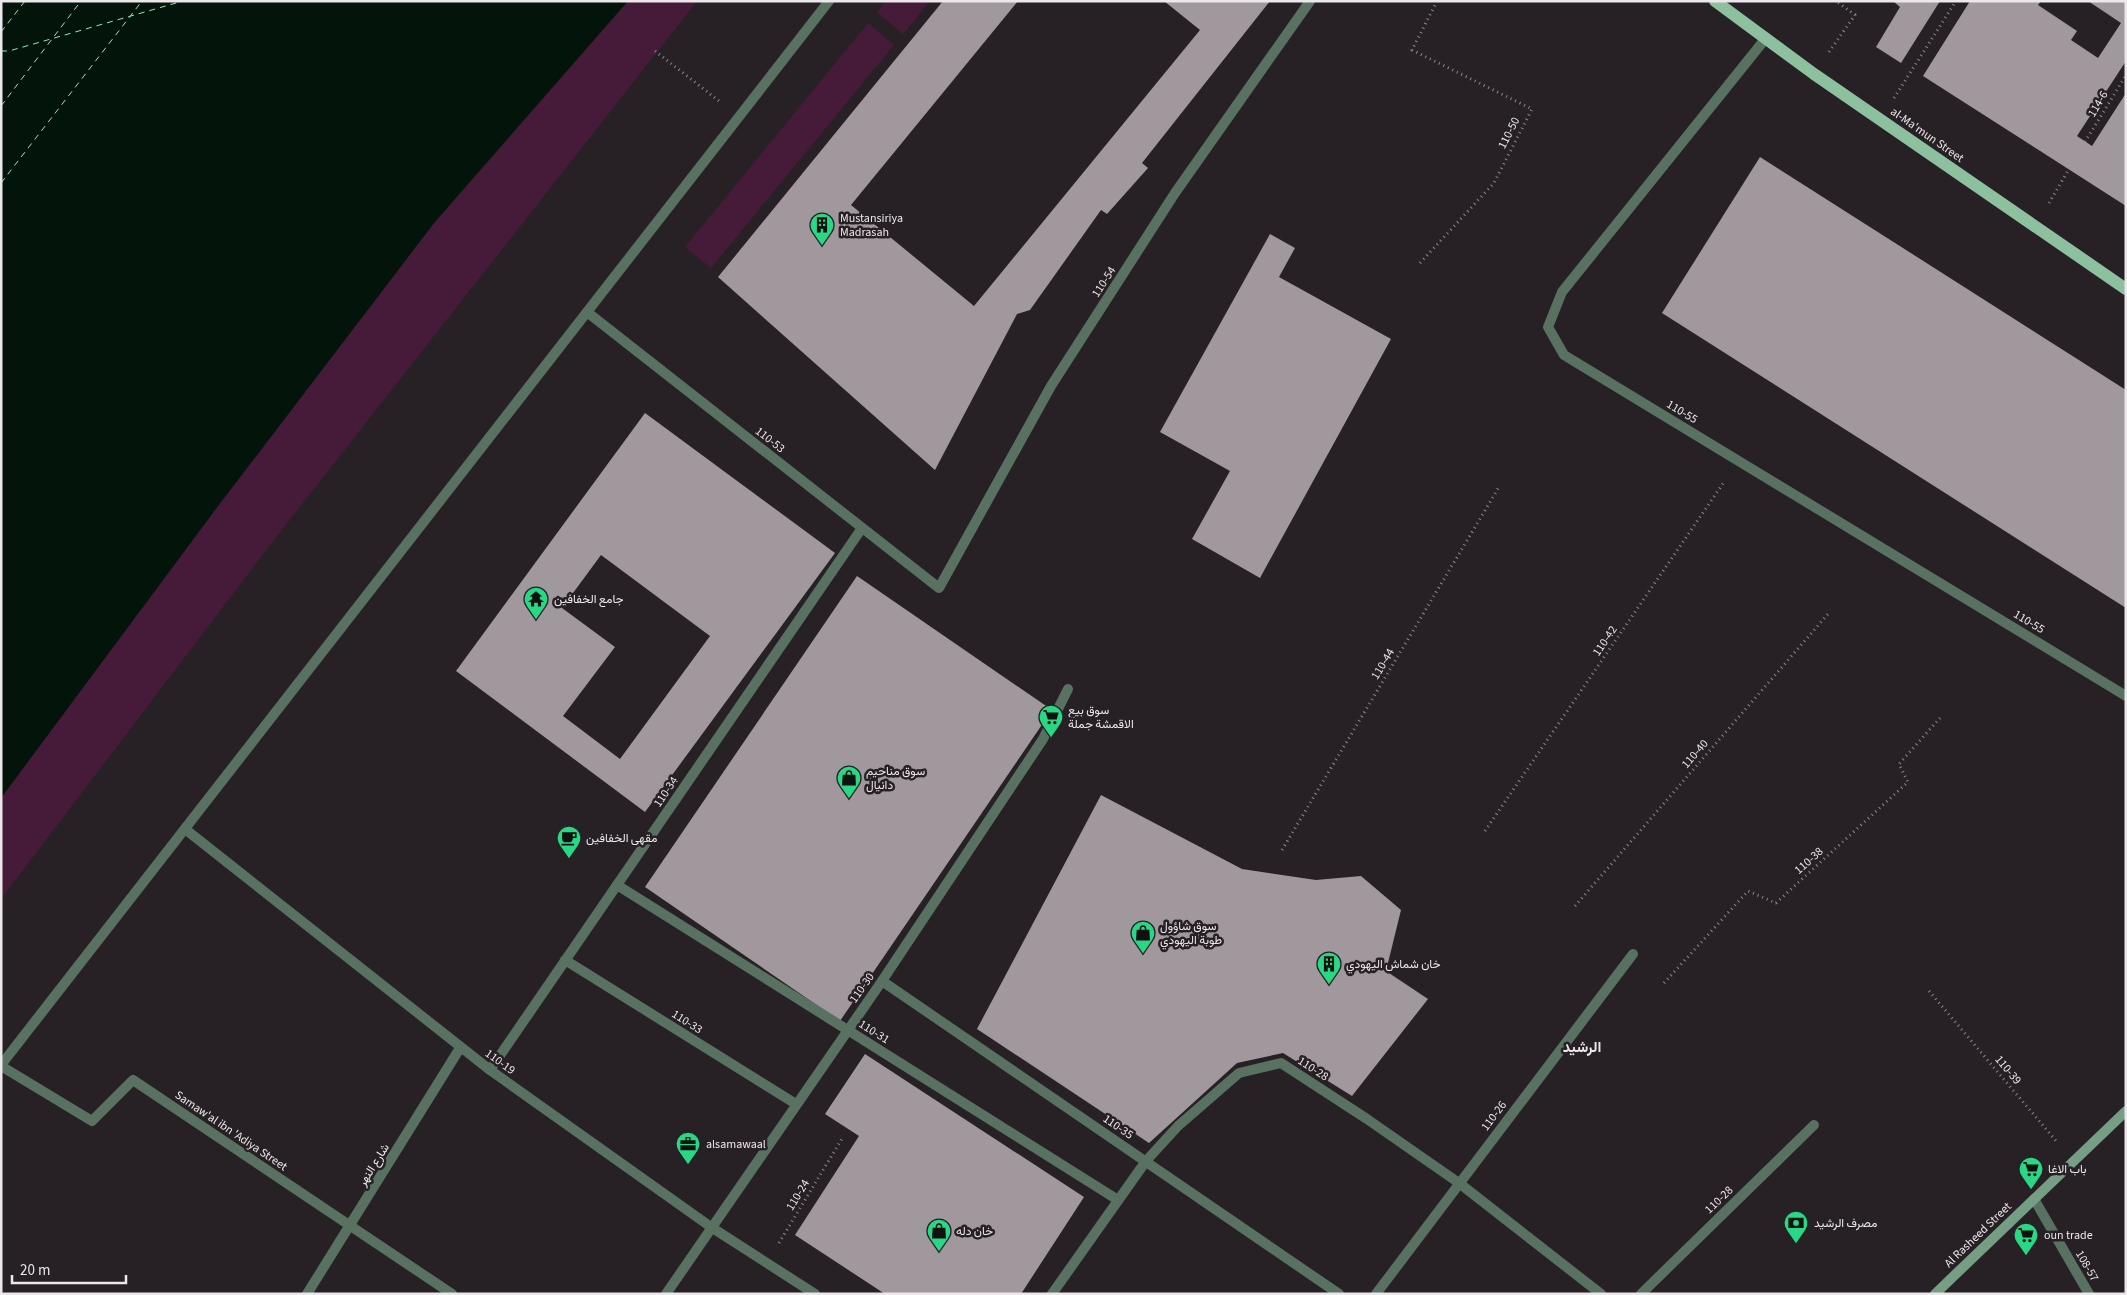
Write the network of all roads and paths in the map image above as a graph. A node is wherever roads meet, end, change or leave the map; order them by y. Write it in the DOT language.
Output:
graph roads {
  1 [pos="829,1"];
  2 [pos="1310,1"];
  3 [pos="1437,1"];
  4 [pos="1715,1"];
  5 [pos="1836,1"];
  6 [pos="1956,1"];
  7 [pos="1766,38"];
  8 [pos="655,51"];
  9 [pos="1814,74"];
  10 [pos="2126,75"];
  11 [pos="719,101"];
  12 [pos="1880,120"];
  13 [pos="2085,142"];
  14 [pos="2069,169"];
  15 [pos="2034,226"];
  16 [pos="1420,264"];
  17 [pos="2126,289"];
  18 [pos="587,312"];
  19 [pos="1739,461"];
  20 [pos="1499,487"];
  21 [pos="862,528"];
  22 [pos="938,588"];
  23 [pos="1828,614"];
  24 [pos="1068,689"];
  25 [pos="2126,696"];
  26 [pos="1940,718"];
  27 [pos="185,829"];
  28 [pos="1486,831"];
  29 [pos="1282,850"];
  30 [pos="617,885"];
  31 [pos="1575,906"];
  32 [pos="1633,954"];
  33 [pos="565,960"];
  34 [pos="882,981"];
  35 [pos="1664,983"];
  36 [pos="1929,991"];
  37 [pos="847,1030"];
  38 [pos="460,1048"];
  39 [pos="1,1066"];
  40 [pos="490,1070"];
  41 [pos="796,1104"];
  42 [pos="2126,1111"];
  43 [pos="1814,1125"];
  44 [pos="844,1137"];
  45 [pos="1146,1161"];
  46 [pos="2073,1161"];
  47 [pos="1459,1183"];
  48 [pos="2034,1199"];
  49 [pos="1118,1200"];
  50 [pos="350,1227"];
  51 [pos="711,1227"];
  52 [pos="766,1262"];
  53 [pos="307,1294"];
  54 [pos="452,1294"];
  55 [pos="666,1294"];
  56 [pos="816,1294"];
  57 [pos="1052,1294"];
  58 [pos="1339,1294"];
  59 [pos="1376,1294"];
  60 [pos="1601,1294"];
  61 [pos="1642,1294"];
  62 [pos="1935,1294"];
  63 [pos="2089,1294"];
  1 -- 18 [label="street"];
  2 -- 22 [label="street, 110-54"];
  3 -- 16 [label="path, 110-50"];
  4 -- 7 [label="main road, al-Ma'mun Street"];
  5 -- 9 [label="path"];
  6 -- 12 [label="path"];
  7 -- 9 [label="main road, al-Ma'mun Street"];
  7 -- 19 [label="street, 110-55"];
  8 -- 11 [label="path"];
  9 -- 12 [label="main road, al-Ma'mun Street"];
  10 -- 13 [label="path, 114-6"];
  12 -- 15 [label="main road, al-Ma'mun Street"];
  14 -- 15 [label="path"];
  15 -- 17 [label="main road, al-Ma'mun Street"];
  18 -- 21 [label="street, 110-53"];
  18 -- 27 [label="street"];
  19 -- 25 [label="street, 110-55"];
  19 -- 28 [label="path, 110-42"];
  20 -- 29 [label="path, 110-44"];
  21 -- 22 [label="street, 110-53"];
  21 -- 30 [label="street, 110-34"];
  23 -- 31 [label="path, 110-40"];
  24 -- 34 [label="street, 110-30"];
  26 -- 35 [label="path, 110-38"];
  27 -- 38 [label="street, 110-19"];
  27 -- 39 [label="street"];
  30 -- 33 [label="street, 110-34"];
  30 -- 37 [label="street, 110-31"];
  32 -- 47 [label="street, 110-26"];
  33 -- 40 [label="street, 110-34"];
  33 -- 41 [label="street, 110-33"];
  34 -- 37 [label="street, 110-30"];
  34 -- 45 [label="street, 110-35"];
  36 -- 46 [label="path, 110-39"];
  37 -- 41 [label="street, 110-30"];
  37 -- 49 [label="street, 110-31"];
  38 -- 40 [label="street, 110-19"];
  38 -- 50 [label="street, شارع النهر"];
  39 -- 50 [label="street, Samaw'al ibn 'Adiya Street"];
  40 -- 51 [label="street, 110-19"];
  41 -- 51 [label="street, 110-30"];
  42 -- 46 [label="main road, Al Rasheed Street"];
  43 -- 61 [label="street, 110-28"];
  44 -- 52 [label="path, 110-24"];
  45 -- 47 [label="street, 110-28"];
  45 -- 49 [label="street, 110-28"];
  45 -- 58 [label="street, 110-35"];
  46 -- 48 [label="main road, Al Rasheed Street"];
  47 -- 59 [label="street, 110-26"];
  47 -- 60 [label="street, 110-28"];
  48 -- 62 [label="main road, Al Rasheed Street"];
  48 -- 63 [label="street, 108-57"];
  49 -- 57 [label="street, 110-28"];
  50 -- 53 [label="street, شارع النهر"];
  50 -- 54 [label="street, Samaw'al ibn 'Adiya Street"];
  51 -- 52 [label="street, 110-19"];
  51 -- 55 [label="street, 110-30"];
  52 -- 56 [label="street, 110-19"];
}
